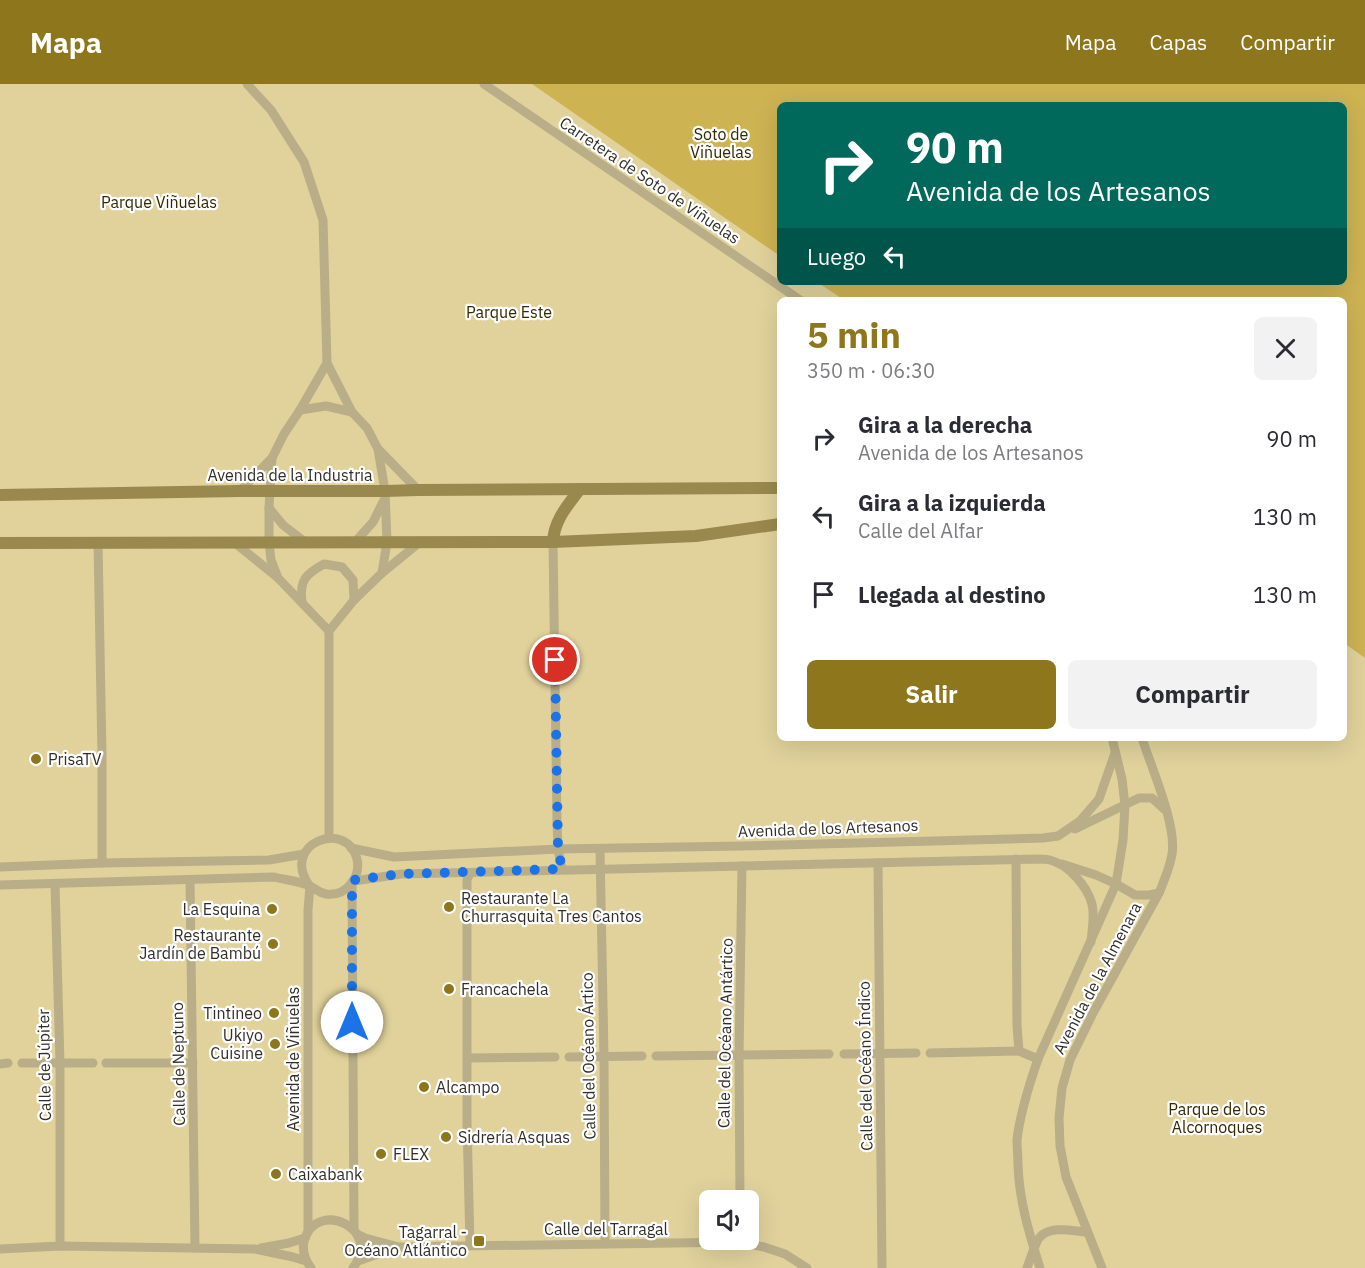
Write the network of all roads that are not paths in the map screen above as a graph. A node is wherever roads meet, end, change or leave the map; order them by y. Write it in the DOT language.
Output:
graph roads {
  1 [pos="247,84"];
  2 [pos="484,84"];
  3 [pos="777,284"];
  4 [pos="778,285"];
  5 [pos="796,297"];
  6 [pos="327,363"];
  7 [pos="300,410"];
  8 [pos="352,412"];
  9 [pos="378,449"];
  10 [pos="272,458"];
  11 [pos="777,488"];
  12 [pos="580,489"];
  13 [pos="418,490"];
  14 [pos="240,491"];
  15 [pos="270,491"];
  16 [pos="0,495"];
  17 [pos="385,496"];
  18 [pos="268,508"];
  19 [pos="777,524"];
  20 [pos="305,542"];
  21 [pos="355,542"];
  22 [pos="387,542"];
  23 [pos="420,542"];
  24 [pos="553,542"];
  25 [pos="0,543"];
  26 [pos="98,543"];
  27 [pos="235,543"];
  28 [pos="269,543"];
  29 [pos="382,573"];
  30 [pos="278,578"];
  31 [pos="354,600"];
  32 [pos="302,602"];
  33 [pos="329,631"];
  34 [pos="1113,741"];
  35 [pos="1143,741"];
  36 [pos="1115,753"];
  37 [pos="1125,805"];
  38 [pos="1166,811"];
  39 [pos="1058,836"];
  40 [pos="329,838"];
  41 [pos="351,848"];
  42 [pos="558,849"];
  43 [pos="600,849"];
  44 [pos="304,854"];
  45 [pos="1016,859"];
  46 [pos="1051,861"];
  47 [pos="102,863"];
  48 [pos="878,863"];
  49 [pos="742,866"];
  50 [pos="0,867"];
  51 [pos="562,869"];
  52 [pos="600,869"];
  53 [pos="471,873"];
  54 [pos="190,880"];
  55 [pos="353,881"];
  56 [pos="55,884"];
  57 [pos="1116,884"];
  58 [pos="0,885"];
  59 [pos="310,886"];
  60 [pos="1159,893"];
  61 [pos="1091,942"];
  62 [pos="1019,1051"];
  63 [pos="916,1053"];
  64 [pos="930,1053"];
  65 [pos="829,1054"];
  66 [pos="844,1054"];
  67 [pos="880,1054"];
  68 [pos="739,1055"];
  69 [pos="604,1056"];
  70 [pos="642,1056"];
  71 [pos="656,1056"];
  72 [pos="555,1057"];
  73 [pos="569,1057"];
  74 [pos="468,1058"];
  75 [pos="1038,1059"];
  76 [pos="22,1063"];
  77 [pos="60,1063"];
  78 [pos="93,1063"];
  79 [pos="106,1063"];
  80 [pos="193,1063"];
  81 [pos="740,1190"];
  82 [pos="355,1232"];
  83 [pos="1086,1232"];
  84 [pos="307,1235"];
  85 [pos="699,1242"];
  86 [pos="605,1243"];
  87 [pos="470,1245"];
  88 [pos="60,1246"];
  89 [pos="399,1246"];
  90 [pos="759,1246"];
  91 [pos="195,1248"];
  92 [pos="0,1249"];
  93 [pos="255,1249"];
  94 [pos="1035,1251"];
  95 [pos="309,1266"];
  96 [pos="354,1266"];
  97 [pos="807,1268"];
  98 [pos="882,1268"];
  99 [pos="1027,1268"];
  100 [pos="1040,1268"];
  101 [pos="1102,1268"];
  1 -- 6 [label="street"];
  2 -- 3 [label="street, Carretera de Soto de Viñuelas"];
  4 -- 5 [label="street, Carretera de Soto de Viñuelas"];
  6 -- 7 [label="street"];
  6 -- 8 [label="street"];
  7 -- 8 [label="street"];
  7 -- 10 [label="street"];
  8 -- 9 [label="street"];
  9 -- 13 [label="street"];
  9 -- 17 [label="street"];
  10 -- 14 [label="street"];
  10 -- 15 [label="street"];
  11 -- 12 [label="street, Avenida de la Industria"];
  12 -- 13 [label="street, Avenida de la Industria"];
  12 -- 24 [label="street"];
  13 -- 17 [label="street, Avenida de la Industria"];
  14 -- 15 [label="street, Avenida de la Industria"];
  14 -- 16 [label="street, Avenida de la Industria"];
  15 -- 17 [label="street, Avenida de la Industria"];
  15 -- 18 [label="street"];
  17 -- 21 [label="street"];
  17 -- 22 [label="street"];
  18 -- 20 [label="street"];
  18 -- 28 [label="street"];
  19 -- 24 [label="street"];
  20 -- 21 [label="street"];
  20 -- 28 [label="street"];
  21 -- 22 [label="street"];
  22 -- 23 [label="street"];
  22 -- 29 [label="street"];
  23 -- 24 [label="street"];
  23 -- 29 [label="street"];
  24 -- 42 [label="street"];
  25 -- 26 [label="street"];
  26 -- 27 [label="street"];
  26 -- 47 [label="street"];
  27 -- 28 [label="street"];
  27 -- 30 [label="street"];
  28 -- 30 [label="street"];
  29 -- 31 [label="street"];
  30 -- 32 [label="street"];
  31 -- 32 [label="street"];
  31 -- 33 [label="street"];
  32 -- 33 [label="street"];
  33 -- 40 [label="street"];
  34 -- 36 [label="street, Avenida de la Almenara"];
  35 -- 38 [label="street, Avenida de la Almenara"];
  36 -- 37 [label="street, Avenida de la Almenara"];
  36 -- 39 [label="street"];
  37 -- 38 [label="street, Avenida de los Artesanos"];
  37 -- 39 [label="street, Avenida de los Artesanos"];
  37 -- 57 [label="street, Avenida de la Almenara"];
  38 -- 60 [label="street, Avenida de la Almenara"];
  39 -- 43 [label="street, Avenida de los Artesanos"];
  40 -- 41 [label="street"];
  40 -- 44 [label="street"];
  41 -- 42 [label="street, Avenida de los Artesanos"];
  41 -- 55 [label="street"];
  42 -- 43 [label="street, Avenida de los Artesanos"];
  42 -- 51 [label="street"];
  43 -- 52 [label="street"];
  44 -- 47 [label="street"];
  44 -- 59 [label="street"];
  45 -- 46 [label="street"];
  45 -- 48 [label="street"];
  45 -- 62 [label="street"];
  46 -- 57 [label="street"];
  46 -- 61 [label="street"];
  47 -- 50 [label="street"];
  48 -- 49 [label="street"];
  48 -- 67 [label="street, Calle del Océano Índico"];
  49 -- 52 [label="street"];
  49 -- 68 [label="street, Calle del Océano Antártico"];
  51 -- 52 [label="street"];
  51 -- 53 [label="street"];
  52 -- 69 [label="street, Calle del Océano Ártico"];
  53 -- 55 [label="street"];
  53 -- 74 [label="street"];
  54 -- 56 [label="street"];
  54 -- 59 [label="street"];
  54 -- 80 [label="street, Calle de Neptuno"];
  55 -- 59 [label="street"];
  55 -- 82 [label="street"];
  56 -- 58 [label="street"];
  56 -- 77 [label="street, Calle de Júpiter"];
  57 -- 60 [label="street"];
  57 -- 61 [label="street, Avenida de la Almenara"];
  59 -- 84 [label="street, Avenida de Viñuelas"];
  60 -- 83 [label="street, Avenida de la Almenara"];
  61 -- 75 [label="street, Avenida de la Almenara"];
  62 -- 64 [label="street"];
  62 -- 75 [label="street"];
  63 -- 67 [label="street"];
  65 -- 68 [label="street"];
  66 -- 67 [label="street"];
  67 -- 98 [label="street, Calle del Océano Índico"];
  68 -- 71 [label="street"];
  68 -- 81 [label="street, Calle del Océano Antártico"];
  69 -- 70 [label="street"];
  69 -- 73 [label="street"];
  69 -- 86 [label="street, Calle del Océano Ártico"];
  72 -- 74 [label="street"];
  74 -- 87 [label="street"];
  75 -- 94 [label="street, Avenida de la Almenara"];
  76 -- 77 [label="street"];
  77 -- 78 [label="street"];
  77 -- 88 [label="street, Calle de Júpiter"];
  79 -- 80 [label="street"];
  80 -- 91 [label="street, Calle de Neptuno"];
  82 -- 84 [label="street, Calle del Tarragal"];
  82 -- 89 [label="street, Calle del Tarragal"];
  82 -- 96 [label="street"];
  83 -- 94 [label="street"];
  83 -- 101 [label="street, Avenida de la Almenara"];
  84 -- 93 [label="street, Calle del Tarragal"];
  84 -- 95 [label="street, Avenida de Viñuelas"];
  85 -- 86 [label="street, Calle del Tarragal"];
  86 -- 87 [label="street, Calle del Tarragal"];
  87 -- 89 [label="street, Calle del Tarragal"];
  88 -- 91 [label="street"];
  88 -- 92 [label="street"];
  89 -- 96 [label="street, Calle del Tarragal"];
  90 -- 97 [label="street, Calle del Tarragal"];
  91 -- 93 [label="street"];
  93 -- 95 [label="street"];
  94 -- 99 [label="street"];
  94 -- 100 [label="street, Avenida de la Almenara"];
}
